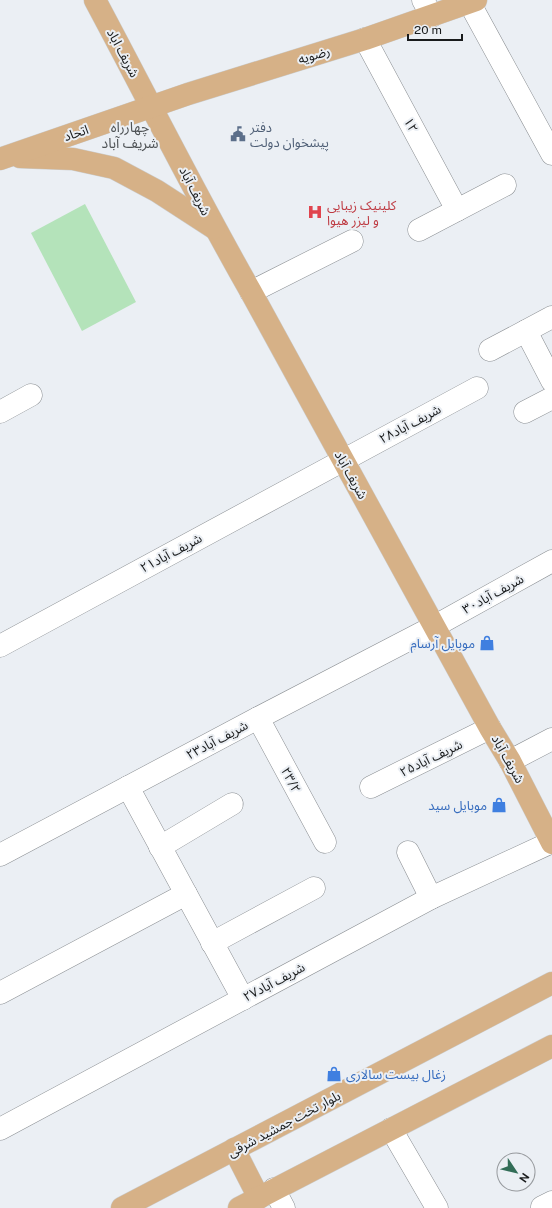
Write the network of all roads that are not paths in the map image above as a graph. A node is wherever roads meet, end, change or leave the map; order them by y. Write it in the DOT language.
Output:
graph roads {
  1 [pos="95,0"];
  2 [pos="473,1"];
  3 [pos="428,8"];
  4 [pos="365,39"];
  5 [pos="152,107"];
  6 [pos="551,149"];
  7 [pos="4,158"];
  8 [pos="505,185"];
  9 [pos="457,210"];
  10 [pos="215,229"];
  11 [pos="419,230"];
  12 [pos="352,241"];
  13 [pos="251,292"];
  14 [pos="552,317"];
  15 [pos="526,331"];
  16 [pos="490,350"];
  17 [pos="552,381"];
  18 [pos="477,388"];
  19 [pos="31,395"];
  20 [pos="552,398"];
  21 [pos="0,412"];
  22 [pos="525,412"];
  23 [pos="343,460"];
  24 [pos="552,561"];
  25 [pos="435,626"];
  26 [pos="0,646"];
  27 [pos="258,718"];
  28 [pos="490,728"];
  29 [pos="552,739"];
  30 [pos="510,761"];
  31 [pos="128,787"];
  32 [pos="371,787"];
  33 [pos="232,804"];
  34 [pos="325,842"];
  35 [pos="552,843"];
  36 [pos="160,847"];
  37 [pos="408,852"];
  38 [pos="0,855"];
  39 [pos="314,888"];
  40 [pos="186,894"];
  41 [pos="431,898"];
  42 [pos="212,943"];
  43 [pos="552,983"];
  44 [pos="0,993"];
  45 [pos="243,999"];
  46 [pos="552,1046"];
  47 [pos="0,1129"];
  48 [pos="390,1129"];
  49 [pos="234,1150"];
  50 [pos="272,1198"];
  51 [pos="122,1208"];
  52 [pos="239,1208"];
  53 [pos="437,1208"];
  1 -- 5 [label="main road, شریف اباد"];
  2 -- 3 [label="main road, رضویه"];
  2 -- 6 [label="street"];
  3 -- 4 [label="main road, رضویه"];
  4 -- 5 [label="main road, رضویه"];
  4 -- 9 [label="street, ۱۲"];
  5 -- 7 [label="main road, اتحاد"];
  5 -- 10 [label="main road, شریف آباد"];
  7 -- 10 [label="main road"];
  8 -- 9 [label="street"];
  9 -- 11 [label="street"];
  10 -- 13 [label="main road, شریف آباد"];
  12 -- 13 [label="street"];
  13 -- 23 [label="main road, شریف آباد"];
  14 -- 15 [label="street"];
  15 -- 16 [label="street"];
  15 -- 17 [label="street"];
  18 -- 23 [label="street, شریف آباد۲۸"];
  19 -- 21 [label="street"];
  20 -- 22 [label="street"];
  23 -- 25 [label="main road, شریف آباد"];
  23 -- 26 [label="street, شریف آباد۲۱"];
  24 -- 25 [label="street, شریف آباد۳۰"];
  25 -- 27 [label="street, شریف آباد۲۳"];
  25 -- 28 [label="main road, شریف آباد"];
  27 -- 31 [label="street, شریف آباد۲۳"];
  27 -- 34 [label="street, ۲۳/۲"];
  28 -- 30 [label="main road, شریف آباد"];
  28 -- 32 [label="street, شریف آباد۲۵"];
  29 -- 30 [label="street"];
  30 -- 35 [label="main road, شریف آباد"];
  31 -- 36 [label="street"];
  31 -- 38 [label="street, شریف آباد۲۳"];
  33 -- 36 [label="street"];
  35 -- 41 [label="street, شریف آباد۲۷"];
  36 -- 40 [label="street"];
  37 -- 41 [label="street"];
  39 -- 42 [label="street"];
  40 -- 42 [label="street"];
  40 -- 44 [label="street"];
  41 -- 45 [label="street, شریف آباد۲۷"];
  42 -- 45 [label="street"];
  43 -- 49 [label="main road, بلوار تخت جمشید شرقی"];
  45 -- 47 [label="street, شریف آباد۲۷"];
  46 -- 48 [label="main road"];
  48 -- 50 [label="main road"];
  48 -- 53 [label="street"];
  49 -- 50 [label="main road"];
  49 -- 51 [label="main road, بلوار تخت جمشید شرقی"];
  50 -- 52 [label="main road"];
}
